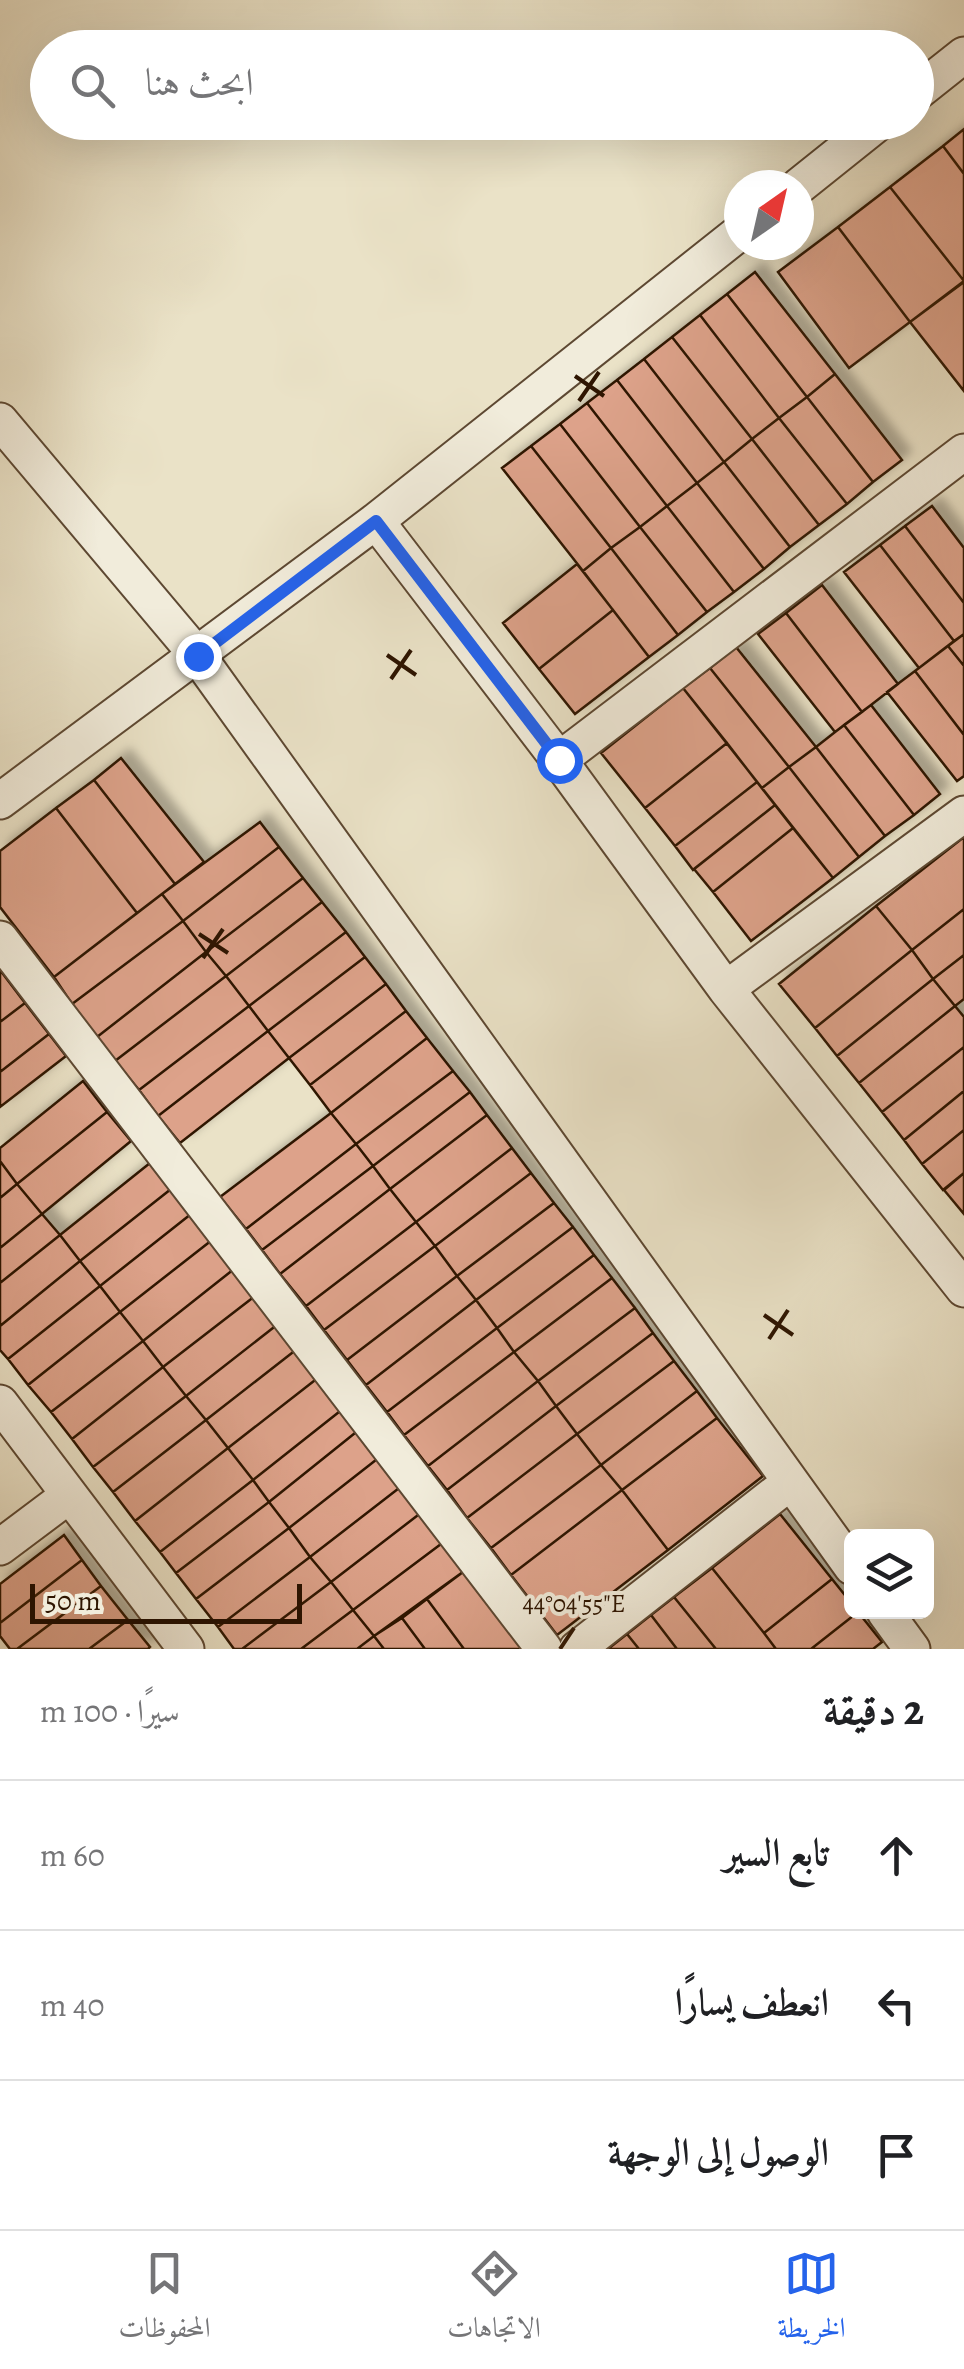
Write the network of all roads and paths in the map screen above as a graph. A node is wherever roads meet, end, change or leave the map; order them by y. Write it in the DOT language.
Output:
graph roads {
  1 [pos="964,55"];
  2 [pos="934,79"];
  3 [pos="856,140"];
  4 [pos="814,174"];
  5 [pos="724,246"];
  6 [pos="0,421"];
  7 [pos="964,452"];
  8 [pos="376,521"];
  9 [pos="198,656"];
  10 [pos="559,760"];
  11 [pos="0,801"];
  12 [pos="964,814"];
  13 [pos="0,939"];
  14 [pos="726,989"];
  15 [pos="964,1289"];
  16 [pos="0,1403"];
  17 [pos="789,1482"];
  18 [pos="68,1496"];
  19 [pos="0,1548"];
  20 [pos="844,1556"];
  21 [pos="889,1619"];
  22 [pos="186,1649"];
  23 [pos="544,1649"];
  24 [pos="577,1649"];
  25 [pos="912,1649"];
  1 -- 2 [label="street"];
  3 -- 4 [label="street"];
  5 -- 8 [label="street"];
  6 -- 9 [label="street"];
  7 -- 10 [label="street"];
  8 -- 9 [label="street"];
  8 -- 10 [label="street"];
  9 -- 11 [label="street"];
  9 -- 17 [label="street"];
  10 -- 14 [label="street"];
  12 -- 14 [label="street"];
  13 -- 23 [label="street"];
  14 -- 15 [label="street"];
  16 -- 18 [label="street"];
  17 -- 20 [label="street"];
  17 -- 24 [label="street"];
  18 -- 19 [label="street"];
  18 -- 22 [label="street"];
  21 -- 25 [label="street"];
}
